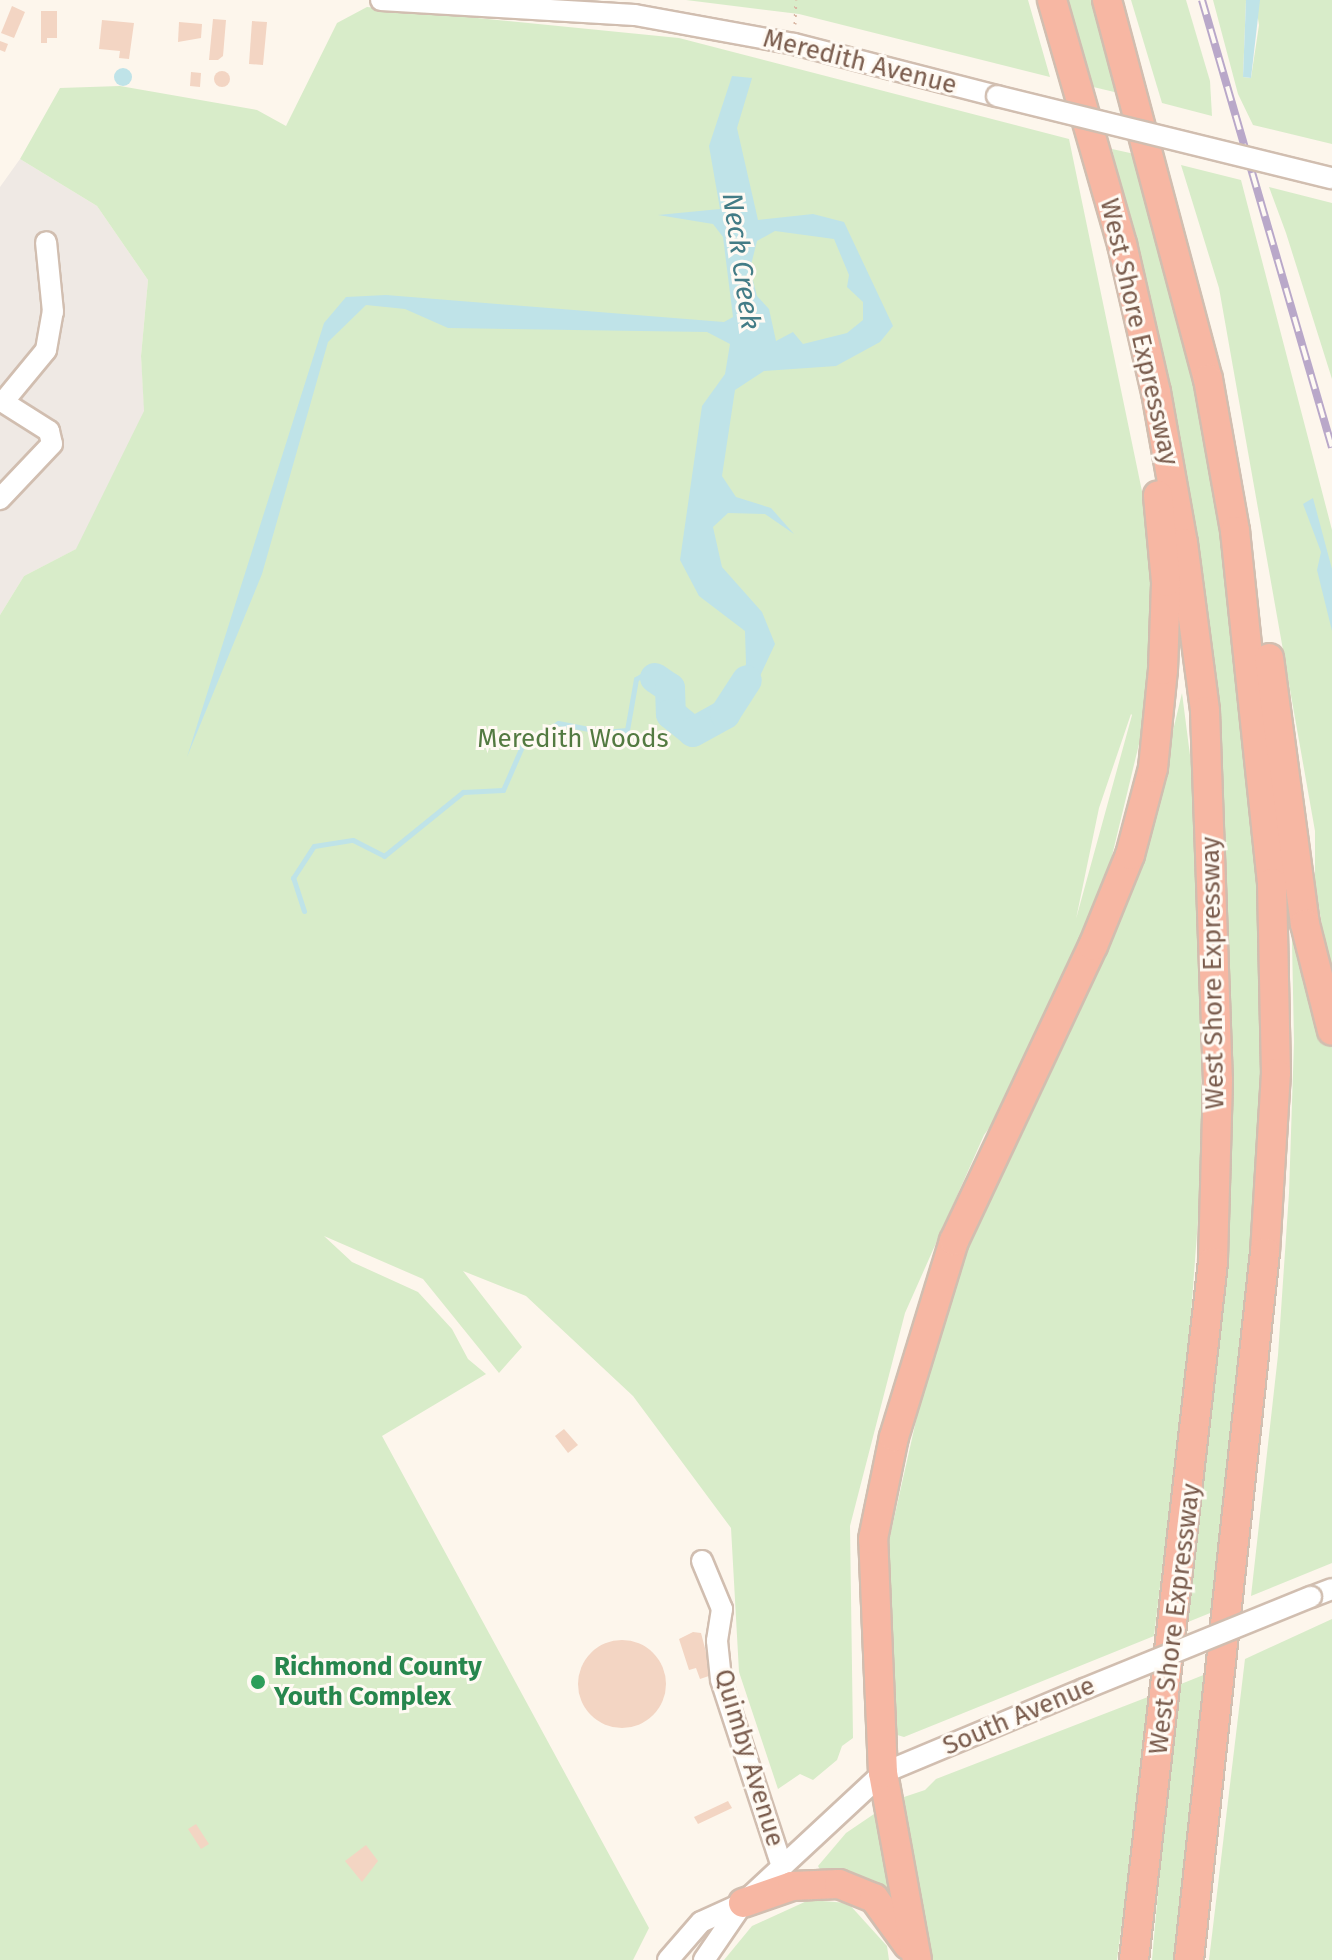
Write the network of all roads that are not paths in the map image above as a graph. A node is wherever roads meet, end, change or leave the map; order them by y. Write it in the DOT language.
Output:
graph roads {
  1 [pos="381,0"];
  2 [pos="1052,0"];
  3 [pos="1107,0"];
  4 [pos="1332,178"];
  5 [pos="46,242"];
  6 [pos="1122,244"];
  7 [pos="1208,379"];
  8 [pos="2,400"];
  9 [pos="0,499"];
  10 [pos="1332,1031"];
  11 [pos="702,1561"];
  12 [pos="1332,1589"];
  13 [pos="883,1773"];
  14 [pos="781,1864"];
  15 [pos="743,1903"];
  16 [pos="917,1959"];
  17 [pos="668,1960"];
  18 [pos="704,1960"];
  19 [pos="1134,1960"];
  20 [pos="1189,1960"];
  1 -- 4 [label="street, Meredith Avenue, bridge"];
  2 -- 6 [label="highway, West Shore Expressway"];
  3 -- 7 [label="highway, West Shore Expressway"];
  5 -- 8 [label="street"];
  6 -- 13 [label="highway"];
  6 -- 19 [label="highway, West Shore Expressway"];
  7 -- 10 [label="highway"];
  7 -- 20 [label="highway, West Shore Expressway"];
  8 -- 9 [label="street"];
  11 -- 14 [label="street, Quimby Avenue"];
  12 -- 13 [label="street, South Avenue, bridge"];
  13 -- 14 [label="street, South Avenue"];
  13 -- 16 [label="highway"];
  14 -- 15 [label="street, South Avenue"];
  15 -- 16 [label="highway"];
  15 -- 17 [label="street, South Avenue"];
  15 -- 18 [label="street, South Avenue"];
}
